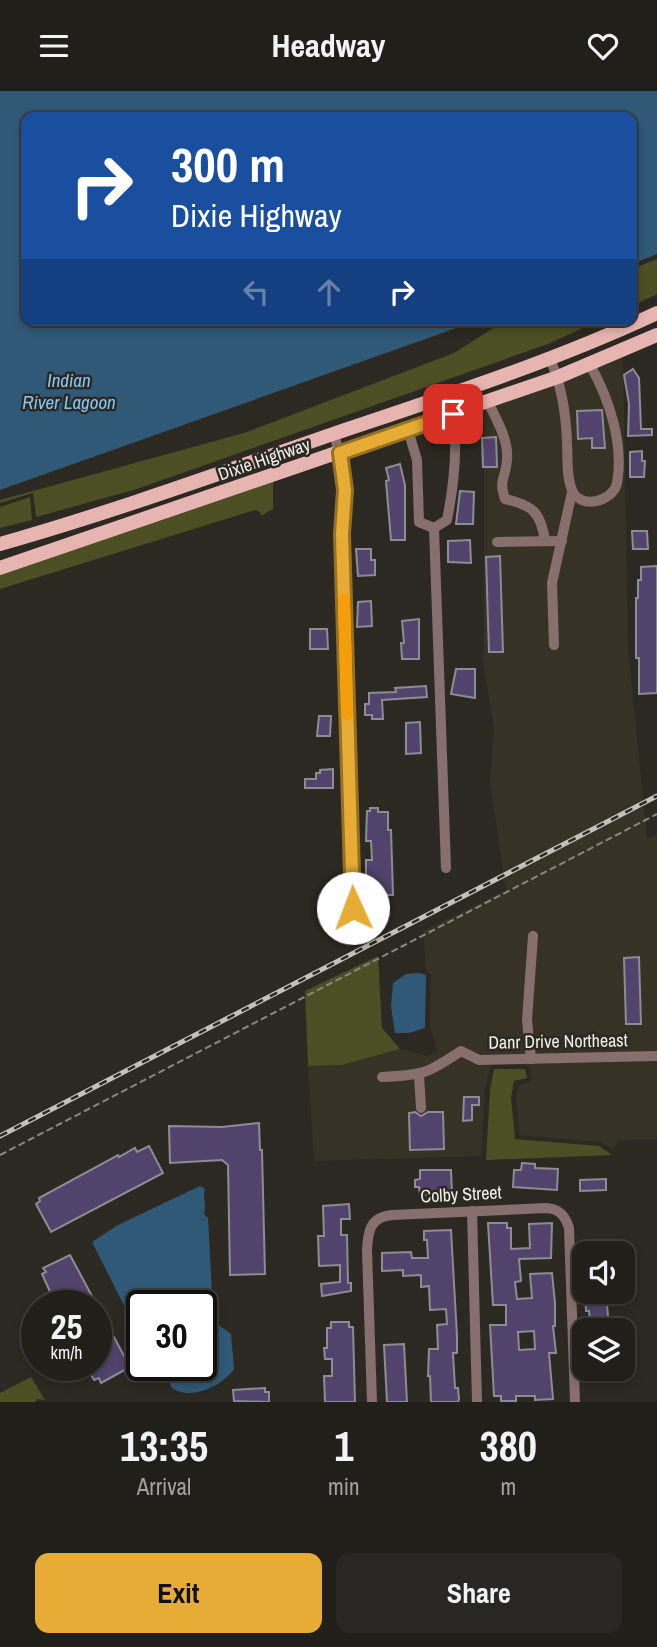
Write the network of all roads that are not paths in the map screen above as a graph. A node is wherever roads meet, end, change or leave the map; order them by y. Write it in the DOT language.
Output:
graph roads {
  1 [pos="657,313"];
  2 [pos="637,322"];
  3 [pos="627,326"];
  4 [pos="657,335"];
  5 [pos="550,359"];
  6 [pos="590,365"];
  7 [pos="558,377"];
  8 [pos="488,402"];
  9 [pos="453,414"];
  10 [pos="408,430"];
  11 [pos="334,434"];
  12 [pos="340,453"];
  13 [pos="572,492"];
  14 [pos="434,528"];
  15 [pos="545,541"];
  16 [pos="562,541"];
  17 [pos="497,542"];
  18 [pos="0,544"];
  19 [pos="0,568"];
  20 [pos="554,645"];
  21 [pos="446,868"];
  22 [pos="353,908"];
  23 [pos="533,936"];
  24 [pos="657,1056"];
  25 [pos="531,1059"];
  26 [pos="419,1075"];
  27 [pos="382,1077"];
  28 [pos="421,1108"];
  29 [pos="472,1211"];
  30 [pos="372,1402"];
  31 [pos="477,1402"];
  32 [pos="575,1402"];
  1 -- 2 [label="main road, Dixie Highway"];
  3 -- 5 [label="main road, Dixie Highway"];
  4 -- 6 [label="main road, Dixie Highway"];
  5 -- 7 [label="street"];
  5 -- 11 [label="main road, Dixie Highway"];
  6 -- 7 [label="main road, Dixie Highway"];
  6 -- 13 [label="street"];
  7 -- 8 [label="main road, Dixie Highway"];
  7 -- 13 [label="street"];
  8 -- 9 [label="main road, Dixie Highway"];
  8 -- 15 [label="street"];
  9 -- 10 [label="main road, Dixie Highway"];
  9 -- 14 [label="street"];
  10 -- 12 [label="main road, Dixie Highway"];
  10 -- 14 [label="street"];
  11 -- 12 [label="street"];
  11 -- 18 [label="main road, Dixie Highway"];
  12 -- 19 [label="main road, Dixie Highway"];
  12 -- 22 [label="street"];
  13 -- 16 [label="street"];
  14 -- 21 [label="street"];
  15 -- 16 [label="street"];
  15 -- 17 [label="street"];
  16 -- 20 [label="street"];
  23 -- 25 [label="street"];
  24 -- 25 [label="street, Danr Drive Northeast"];
  25 -- 26 [label="street, Danr Drive Northeast"];
  26 -- 27 [label="street"];
  26 -- 28 [label="street"];
  29 -- 30 [label="street, Colby Street"];
  29 -- 31 [label="street"];
  29 -- 32 [label="street, Colby Street"];
}
